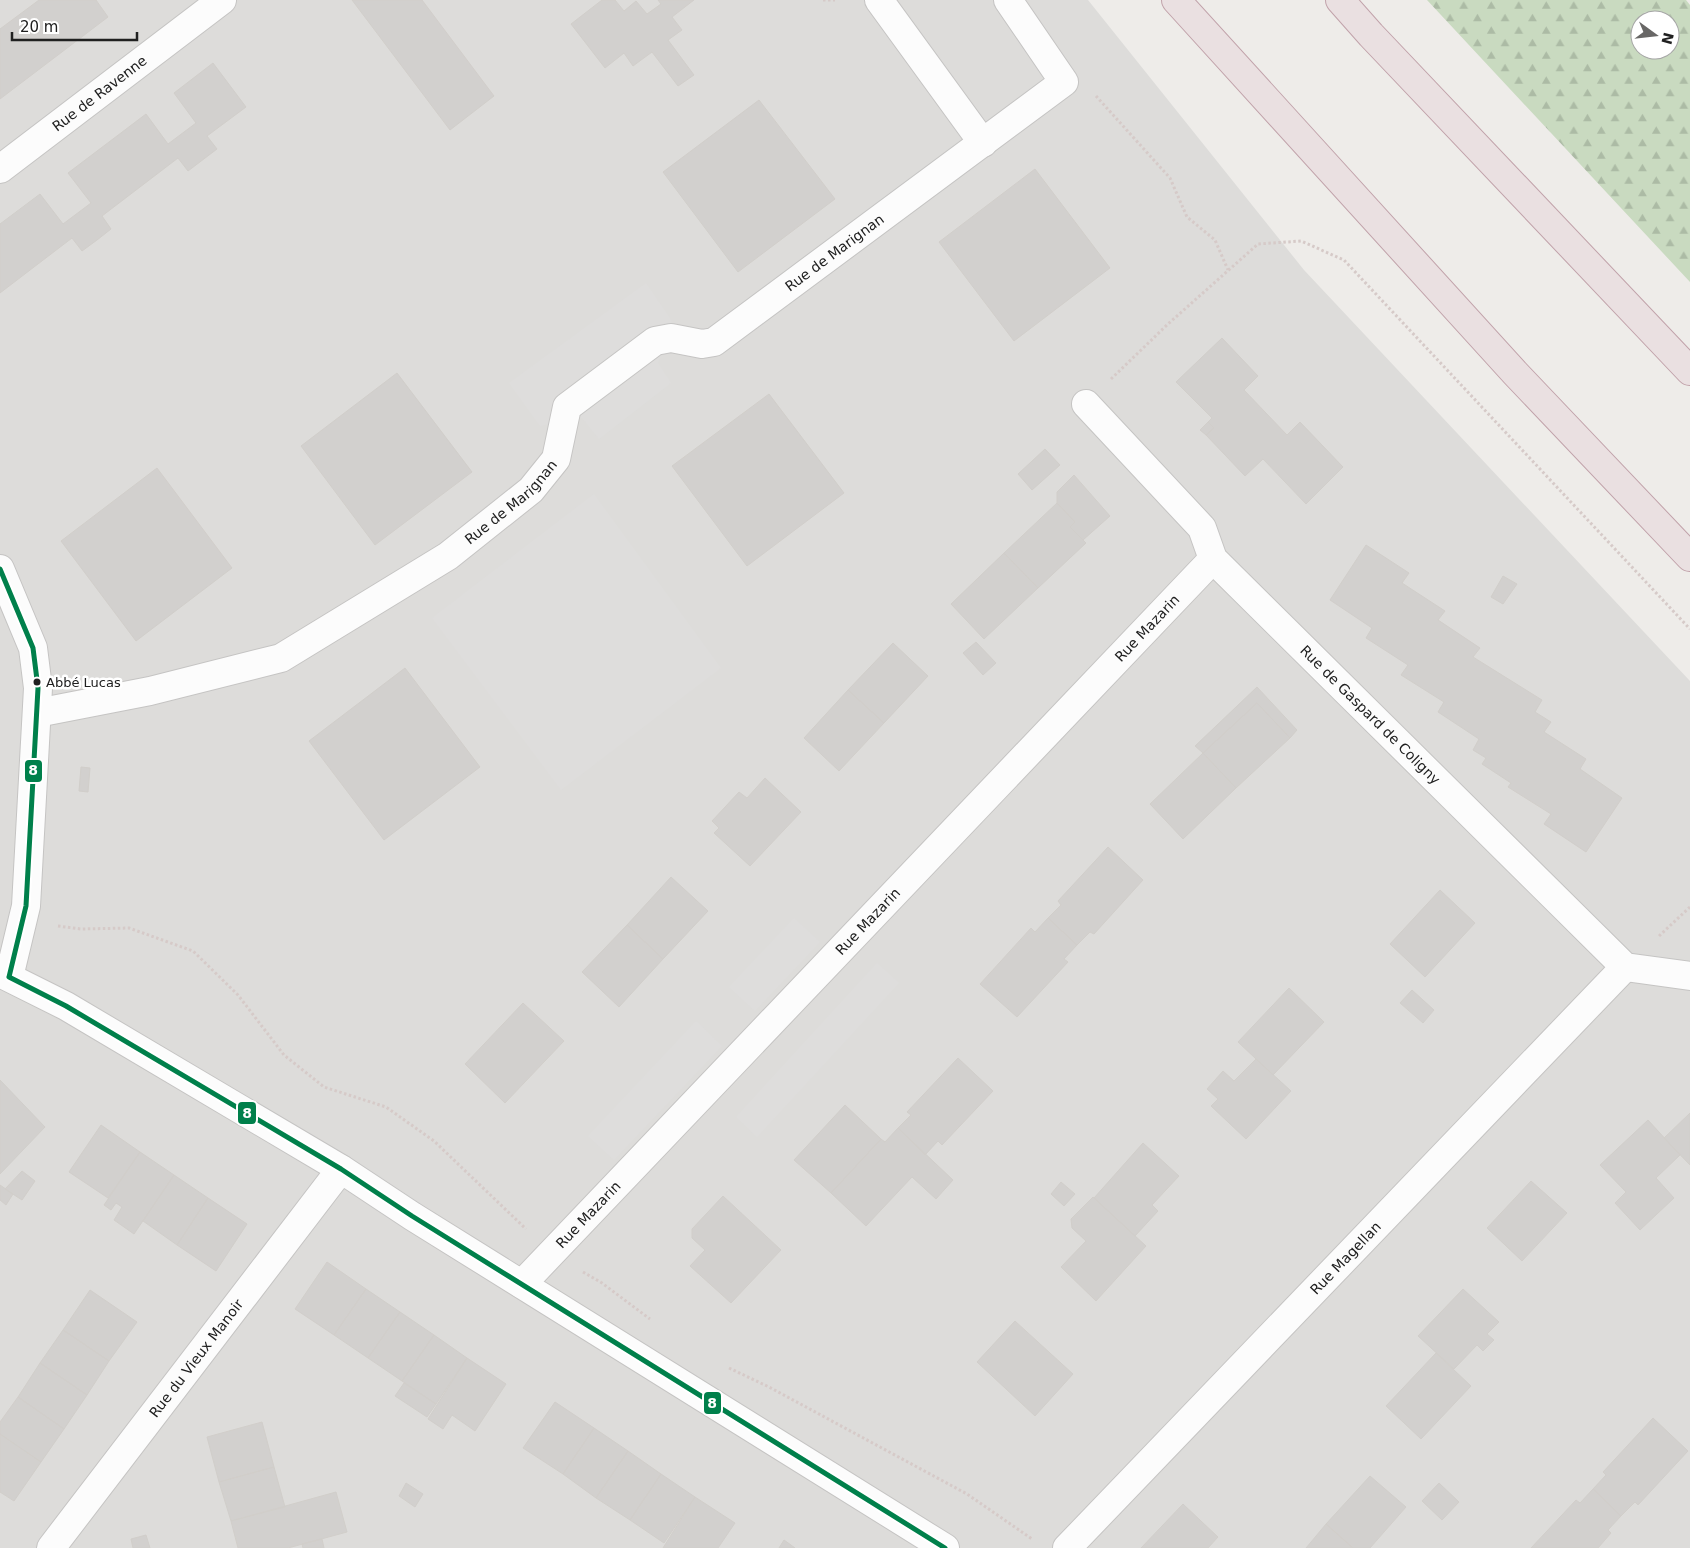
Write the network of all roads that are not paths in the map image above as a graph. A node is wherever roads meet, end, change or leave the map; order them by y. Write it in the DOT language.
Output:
graph roads {
  1 [pos="222,0"];
  2 [pos="880,0"];
  3 [pos="1008,0"];
  4 [pos="1176,0"];
  5 [pos="1340,0"];
  6 [pos="982,144"];
  7 [pos="0,169"];
  8 [pos="1690,371"];
  9 [pos="1086,404"];
  10 [pos="1690,557"];
  11 [pos="1213,559"];
  12 [pos="3,581"];
  13 [pos="37,713"];
  14 [pos="1625,967"];
  15 [pos="4,975"];
  16 [pos="1690,976"];
  17 [pos="342,1169"];
  18 [pos="522,1284"];
  19 [pos="51,1548"];
  20 [pos="945,1548"];
  21 [pos="1067,1548"];
  1 -- 7 [label="street, Rue de Ravenne"];
  2 -- 6 [label="street"];
  3 -- 6 [label="street, Rue de Marignan"];
  4 -- 10 [label="highway"];
  5 -- 8 [label="highway"];
  6 -- 13 [label="street, Rue de Marignan"];
  9 -- 11 [label="street, Rue de Gaspard de Coligny"];
  11 -- 14 [label="street, Rue de Gaspard de Coligny"];
  11 -- 18 [label="street, Rue Mazarin"];
  12 -- 13 [label="street"];
  13 -- 15 [label="street"];
  14 -- 16 [label="street"];
  14 -- 21 [label="street, Rue Magellan"];
  15 -- 17 [label="street"];
  17 -- 18 [label="street"];
  17 -- 19 [label="street, Rue du Vieux Manoir"];
  18 -- 20 [label="street"];
}
